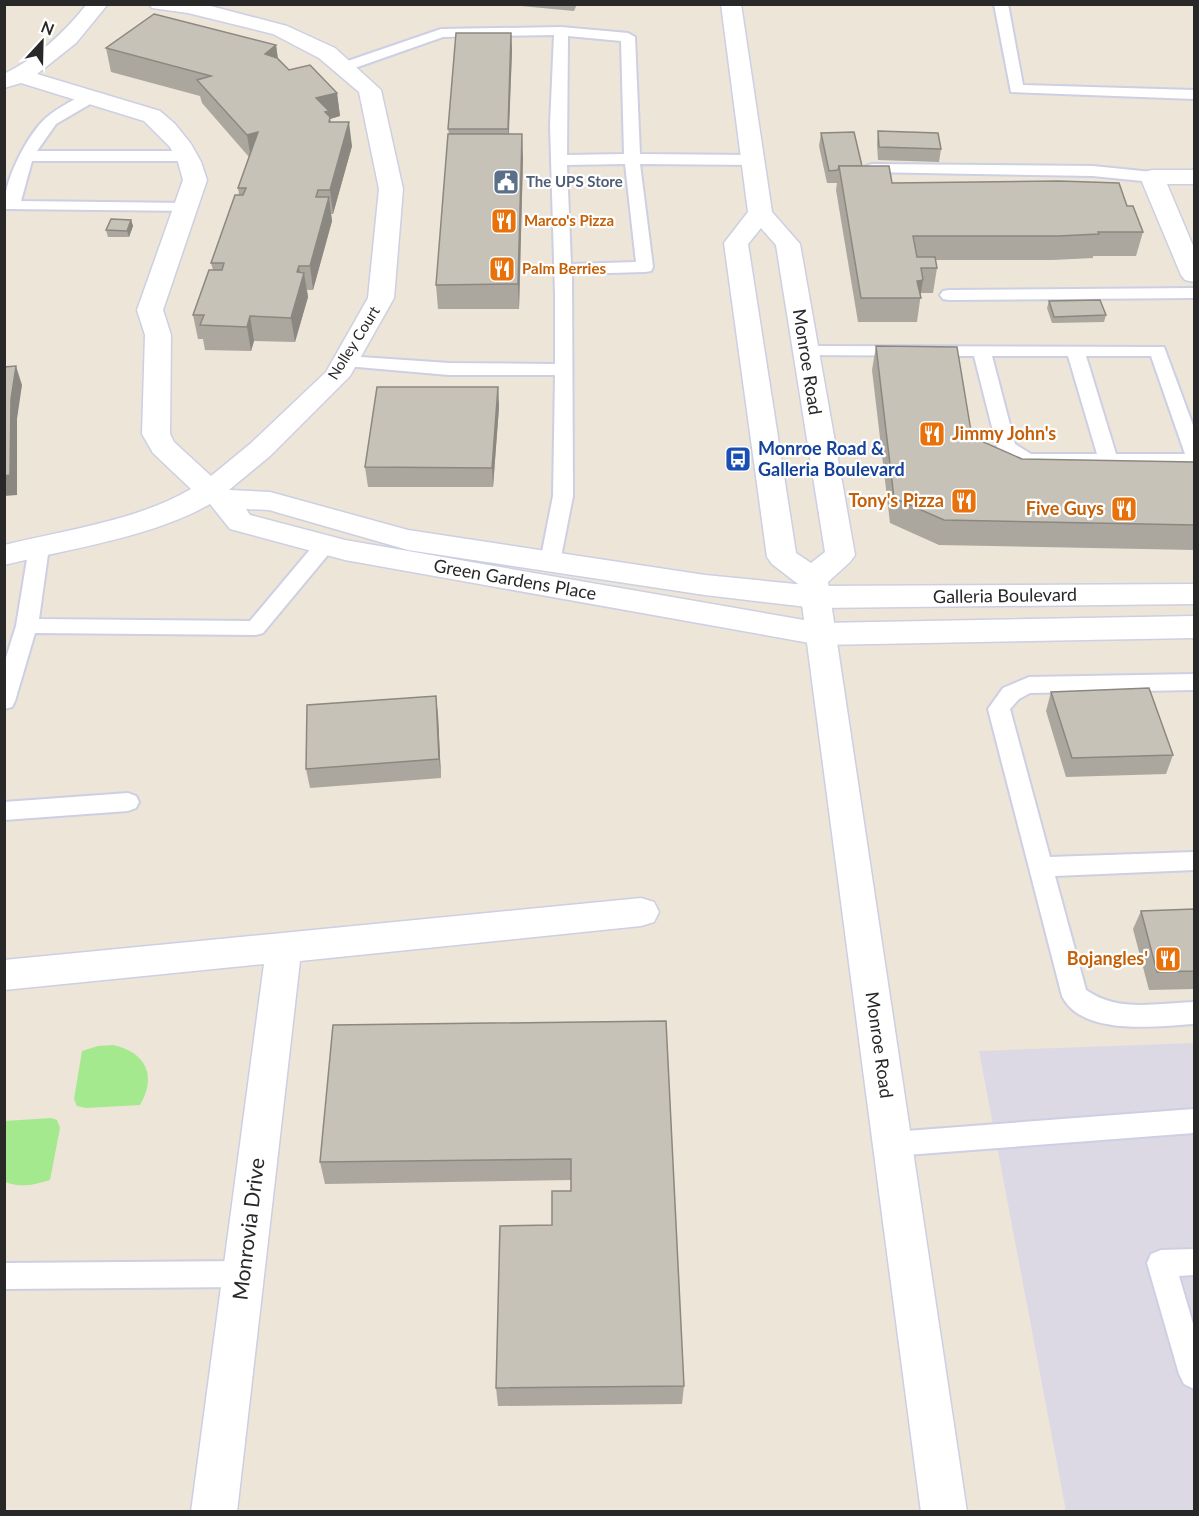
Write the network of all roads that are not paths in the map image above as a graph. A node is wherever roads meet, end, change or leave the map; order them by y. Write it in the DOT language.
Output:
graph roads {
  1 [pos="98,4"];
  2 [pos="159,4"];
  3 [pos="731,4"];
  4 [pos="1000,4"];
  5 [pos="561,31"];
  6 [pos="344,67"];
  7 [pos="13,79"];
  8 [pos="1194,95"];
  9 [pos="92,97"];
  10 [pos="26,156"];
  11 [pos="188,156"];
  12 [pos="560,159"];
  13 [pos="632,159"];
  14 [pos="754,160"];
  15 [pos="872,169"];
  16 [pos="1152,177"];
  17 [pos="1194,177"];
  18 [pos="186,208"];
  19 [pos="760,213"];
  20 [pos="563,269"];
  21 [pos="1194,274"];
  22 [pos="1194,292"];
  23 [pos="949,295"];
  24 [pos="804,351"];
  25 [pos="982,352"];
  26 [pos="1076,352"];
  27 [pos="346,361"];
  28 [pos="564,370"];
  29 [pos="1194,453"];
  30 [pos="1108,460"];
  31 [pos="1194,460"];
  32 [pos="217,495"];
  33 [pos="325,545"];
  34 [pos="39,547"];
  35 [pos="4,555"];
  36 [pos="550,562"];
  37 [pos="1194,594"];
  38 [pos="816,603"];
  39 [pos="27,626"];
  40 [pos="1194,627"];
  41 [pos="1194,682"];
  42 [pos="4,701"];
  43 [pos="128,802"];
  44 [pos="4,811"];
  45 [pos="1194,861"];
  46 [pos="1039,867"];
  47 [pos="641,912"];
  48 [pos="284,947"];
  49 [pos="4,975"];
  50 [pos="1194,1013"];
  51 [pos="1194,1121"];
  52 [pos="893,1144"];
  53 [pos="1194,1262"];
  54 [pos="243,1274"];
  55 [pos="4,1276"];
  56 [pos="1194,1374"];
  57 [pos="214,1512"];
  58 [pos="944,1512"];
  1 -- 7 [label="street"];
  2 -- 6 [label="street, Nolley Court"];
  3 -- 14 [label="street"];
  4 -- 8 [label="lane"];
  5 -- 6 [label="lane"];
  5 -- 12 [label="lane"];
  5 -- 13 [label="lane"];
  6 -- 27 [label="street, Nolley Court"];
  7 -- 9 [label="street"];
  9 -- 10 [label="lane"];
  9 -- 11 [label="street"];
  10 -- 11 [label="lane"];
  10 -- 18 [label="lane"];
  11 -- 18 [label="street"];
  12 -- 13 [label="lane"];
  12 -- 20 [label="lane"];
  13 -- 14 [label="lane"];
  13 -- 20 [label="lane"];
  14 -- 19 [label="street"];
  15 -- 16 [label="lane"];
  16 -- 17 [label="street"];
  16 -- 21 [label="street"];
  18 -- 32 [label="street"];
  19 -- 24 [label="street, Monroe Road"];
  19 -- 38 [label="street"];
  20 -- 28 [label="lane"];
  22 -- 23 [label="lane"];
  24 -- 25 [label="lane"];
  24 -- 38 [label="street, Monroe Road"];
  25 -- 26 [label="lane"];
  25 -- 30 [label="lane"];
  26 -- 29 [label="lane"];
  26 -- 30 [label="lane"];
  27 -- 28 [label="lane"];
  27 -- 32 [label="street, Nolley Court"];
  28 -- 36 [label="lane"];
  30 -- 31 [label="lane"];
  32 -- 33 [label="street, Green Gardens Place"];
  32 -- 34 [label="street, Nolley Court"];
  32 -- 36 [label="street, Green Gardens Place"];
  33 -- 38 [label="street, Green Gardens Place"];
  33 -- 39 [label="lane"];
  34 -- 35 [label="street, Nolley Court"];
  34 -- 39 [label="lane"];
  36 -- 38 [label="street, Green Gardens Place"];
  37 -- 38 [label="street, Galleria Boulevard"];
  38 -- 40 [label="street, Galleria Boulevard"];
  38 -- 52 [label="street, Monroe Road"];
  39 -- 42 [label="lane"];
  41 -- 46 [label="lane"];
  43 -- 44 [label="lane"];
  45 -- 46 [label="lane"];
  46 -- 50 [label="lane"];
  47 -- 48 [label="street"];
  48 -- 49 [label="street"];
  48 -- 54 [label="street, Monrovia Drive"];
  51 -- 52 [label="lane"];
  52 -- 58 [label="street, Monroe Road"];
  53 -- 56 [label="lane"];
  54 -- 55 [label="lane"];
  54 -- 57 [label="street, Monrovia Drive"];
}
